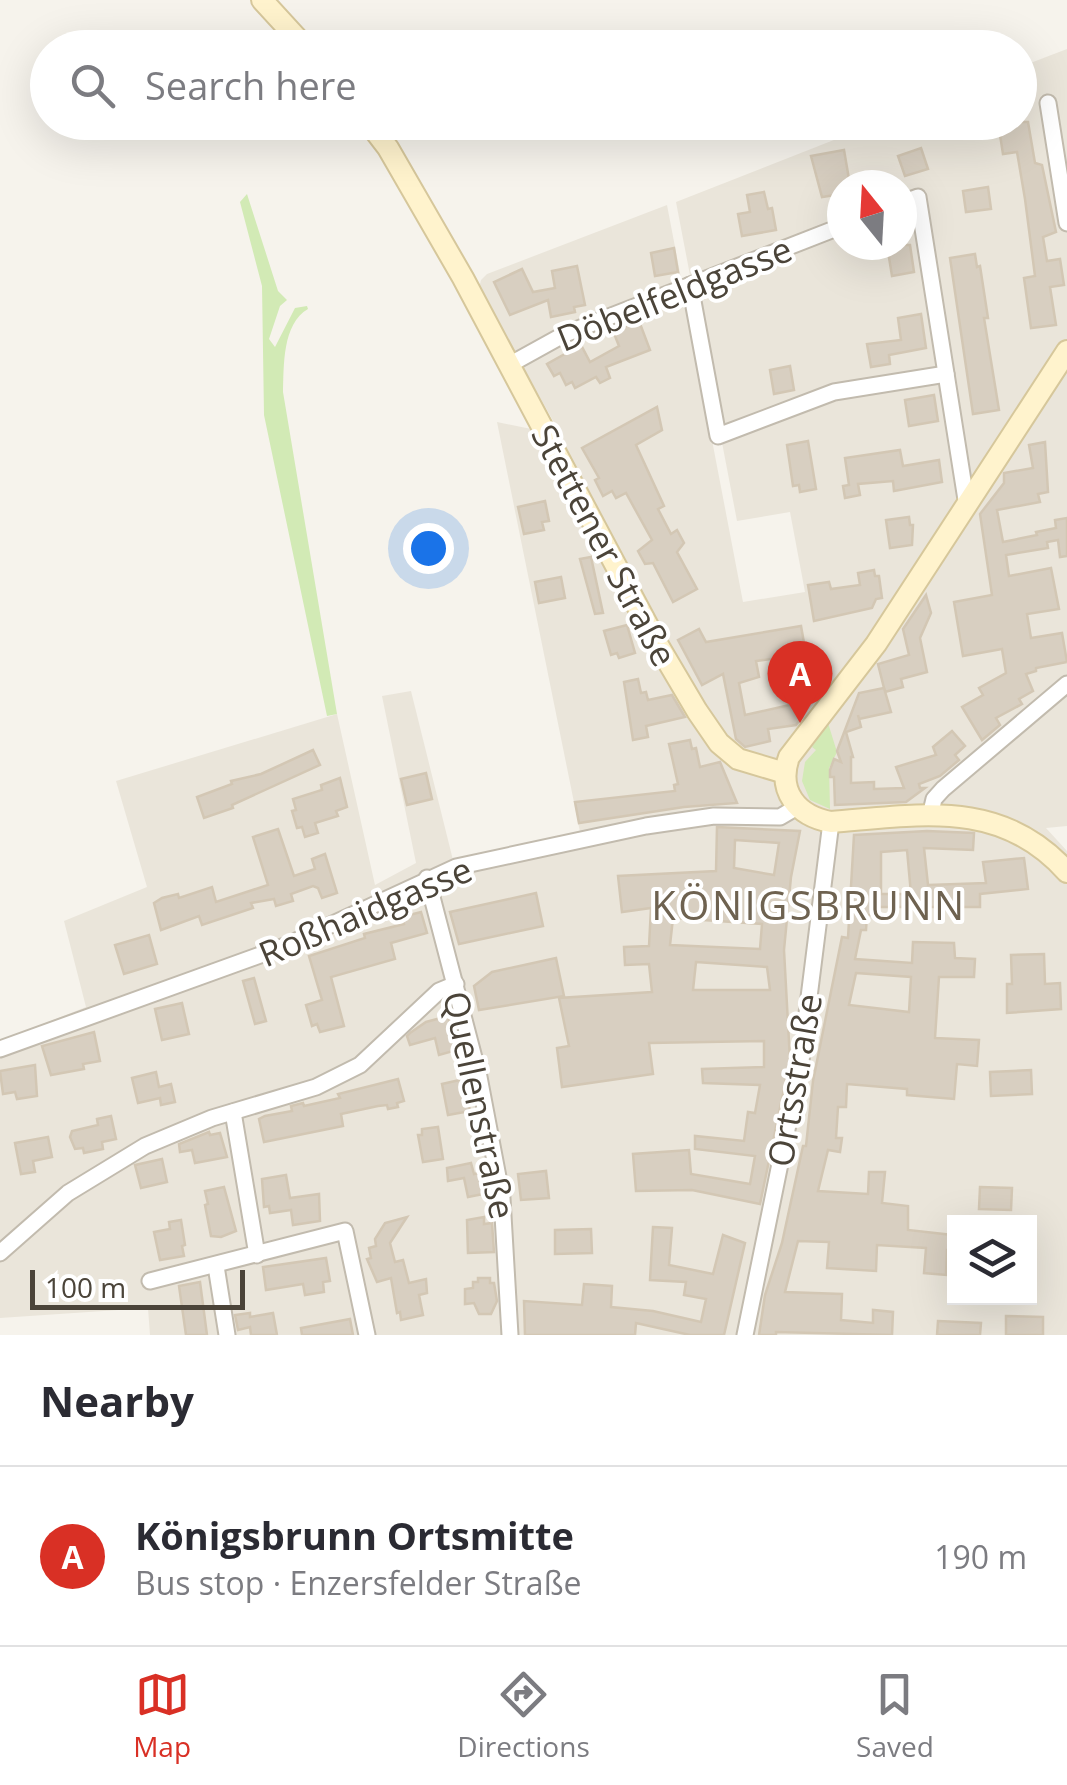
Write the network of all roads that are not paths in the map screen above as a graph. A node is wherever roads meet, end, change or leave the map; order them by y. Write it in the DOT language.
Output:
graph roads {
  1 [pos="262,0"];
  2 [pos="290,30"];
  3 [pos="1048,103"];
  4 [pos="382,140"];
  5 [pos="917,197"];
  6 [pos="1067,223"];
  7 [pos="827,232"];
  8 [pos="690,284"];
  9 [pos="1067,351"];
  10 [pos="509,365"];
  11 [pos="946,374"];
  12 [pos="966,506"];
  13 [pos="1067,684"];
  14 [pos="785,773"];
  15 [pos="797,807"];
  16 [pos="930,816"];
  17 [pos="831,822"];
  18 [pos="1067,872"];
  19 [pos="427,878"];
  20 [pos="456,984"];
  21 [pos="0,1049"];
  22 [pos="233,1112"];
  23 [pos="0,1253"];
  24 [pos="257,1255"];
  25 [pos="216,1266"];
  26 [pos="150,1282"];
  27 [pos="228,1335"];
  28 [pos="367,1335"];
  29 [pos="510,1335"];
  30 [pos="745,1335"];
  1 -- 2 [label="street"];
  3 -- 6 [label="street"];
  4 -- 10 [label="street, Stettener Straße"];
  5 -- 11 [label="street"];
  7 -- 8 [label="street, Döbelfeldgasse"];
  8 -- 10 [label="street, Döbelfeldgasse"];
  8 -- 11 [label="street"];
  9 -- 12 [label="street"];
  10 -- 14 [label="street, Stettener Straße"];
  11 -- 12 [label="street"];
  12 -- 14 [label="street"];
  13 -- 16 [label="street"];
  14 -- 15 [label="street"];
  15 -- 17 [label="street"];
  15 -- 19 [label="street, Roßhaidgasse"];
  16 -- 17 [label="street"];
  16 -- 18 [label="street"];
  17 -- 30 [label="street, Ortsstraße"];
  19 -- 20 [label="street, Quellenstraße"];
  19 -- 21 [label="street, Roßhaidgasse"];
  20 -- 22 [label="street"];
  20 -- 29 [label="street, Quellenstraße"];
  22 -- 23 [label="street"];
  22 -- 24 [label="street"];
  24 -- 25 [label="street"];
  24 -- 28 [label="street"];
  25 -- 26 [label="street"];
  25 -- 27 [label="street"];
}
